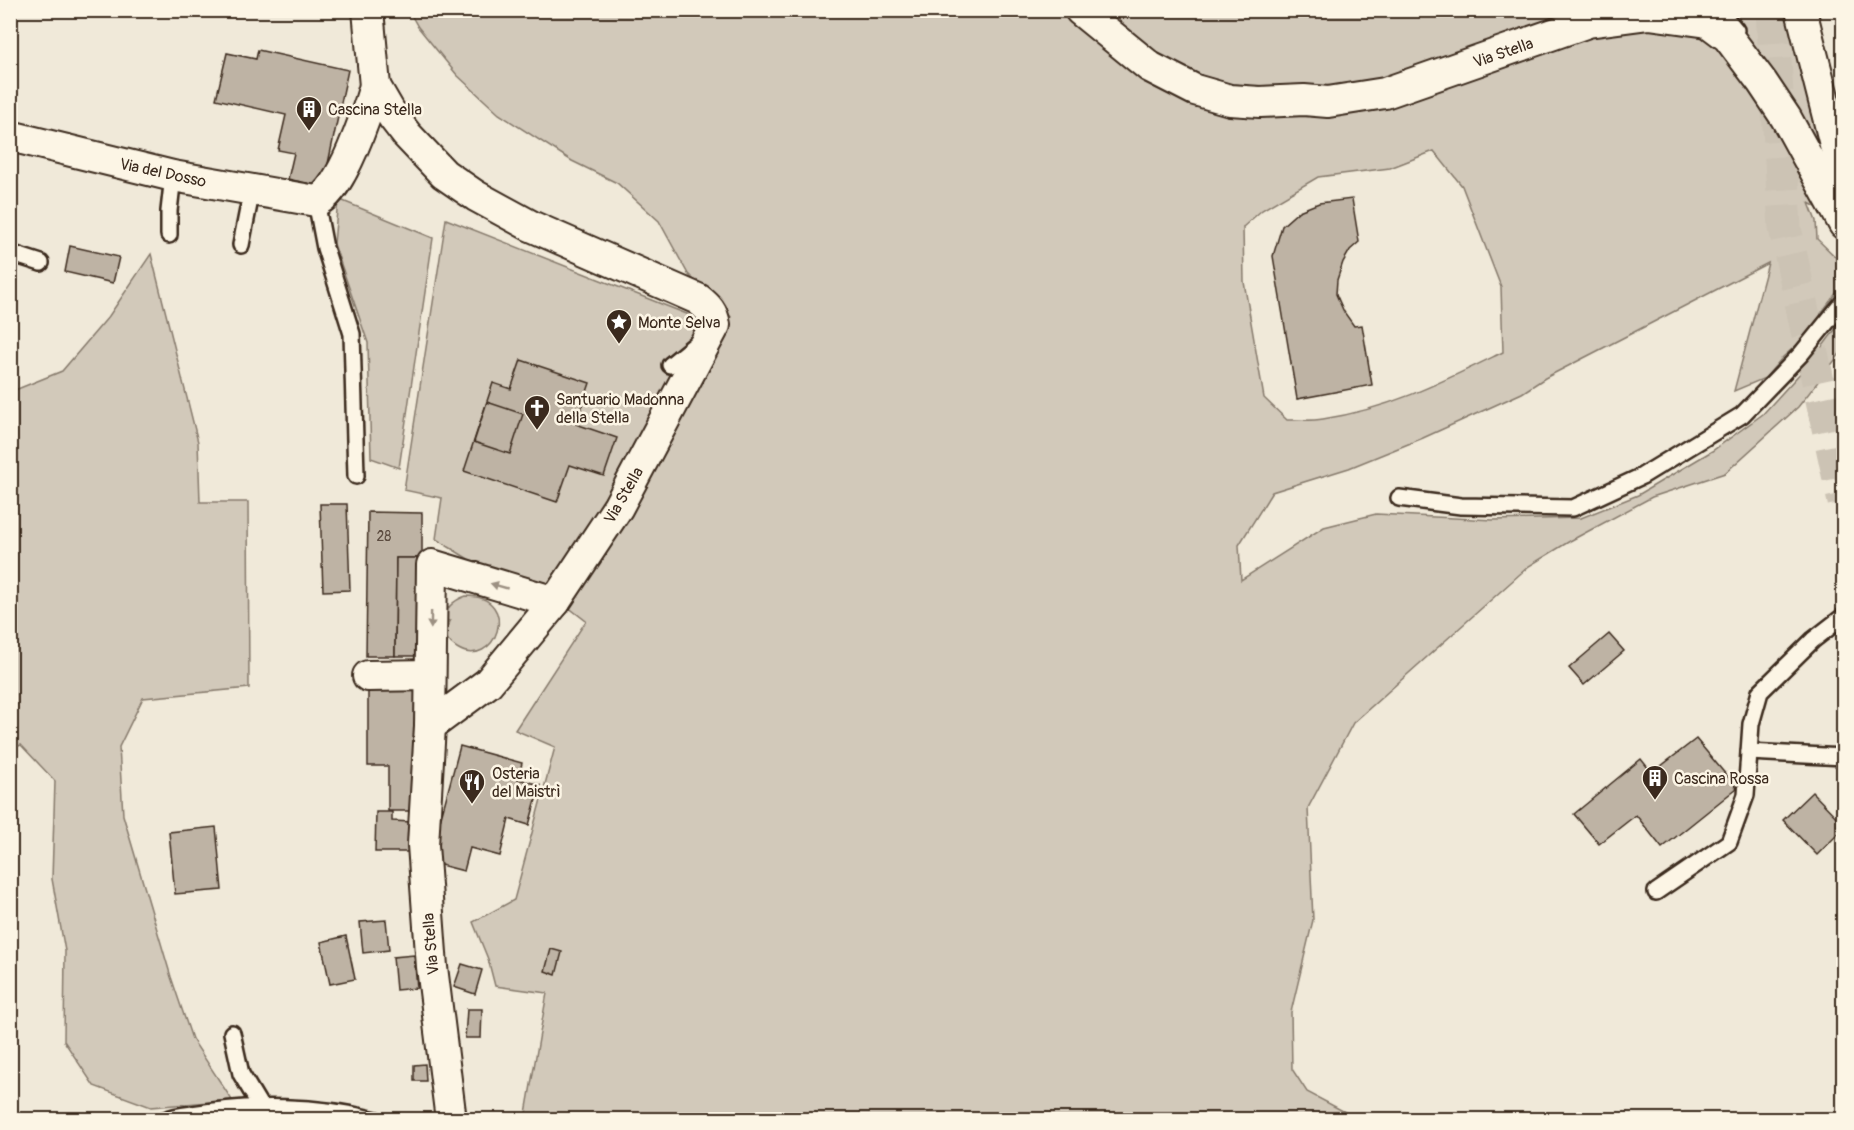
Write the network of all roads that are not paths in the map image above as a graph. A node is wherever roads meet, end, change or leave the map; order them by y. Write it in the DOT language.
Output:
graph roads {
  1 [pos="368,10"];
  2 [pos="1080,10"];
  3 [pos="1719,10"];
  4 [pos="1801,10"];
  5 [pos="1747,61"];
  6 [pos="375,86"];
  7 [pos="10,136"];
  8 [pos="173,176"];
  9 [pos="1844,180"];
  10 [pos="252,189"];
  11 [pos="316,201"];
  12 [pos="1844,224"];
  13 [pos="169,235"];
  14 [pos="240,245"];
  15 [pos="10,253"];
  16 [pos="41,263"];
  17 [pos="1844,302"];
  18 [pos="713,329"];
  19 [pos="670,365"];
  20 [pos="356,476"];
  21 [pos="1399,498"];
  22 [pos="555,602"];
  23 [pos="1844,616"];
  24 [pos="430,675"];
  25 [pos="368,676"];
  26 [pos="430,726"];
  27 [pos="1749,752"];
  28 [pos="1844,757"];
  29 [pos="1656,892"];
  30 [pos="231,1033"];
  31 [pos="262,1109"];
  32 [pos="165,1119"];
  33 [pos="376,1119"];
  34 [pos="451,1119"];
  1 -- 6 [label="street"];
  2 -- 5 [label="street, Via Stella"];
  3 -- 5 [label="lane"];
  4 -- 9 [label="street"];
  5 -- 12 [label="street, Via Stella"];
  6 -- 11 [label="street"];
  6 -- 18 [label="street"];
  7 -- 8 [label="street, Via del Dosso"];
  8 -- 10 [label="street, Via del Dosso"];
  8 -- 13 [label="lane"];
  10 -- 11 [label="street, Via del Dosso"];
  10 -- 14 [label="lane"];
  11 -- 20 [label="lane"];
  15 -- 16 [label="lane"];
  17 -- 21 [label="lane"];
  18 -- 19 [label="lane"];
  18 -- 22 [label="street, Via Stella"];
  22 -- 24 [label="street, one-way"];
  22 -- 26 [label="street, Via Stella"];
  23 -- 27 [label="lane"];
  24 -- 25 [label="street"];
  24 -- 26 [label="street"];
  26 -- 34 [label="street, Via Stella"];
  27 -- 28 [label="lane"];
  27 -- 29 [label="lane"];
  30 -- 31 [label="lane"];
  31 -- 32 [label="lane"];
  31 -- 33 [label="lane"];
}
